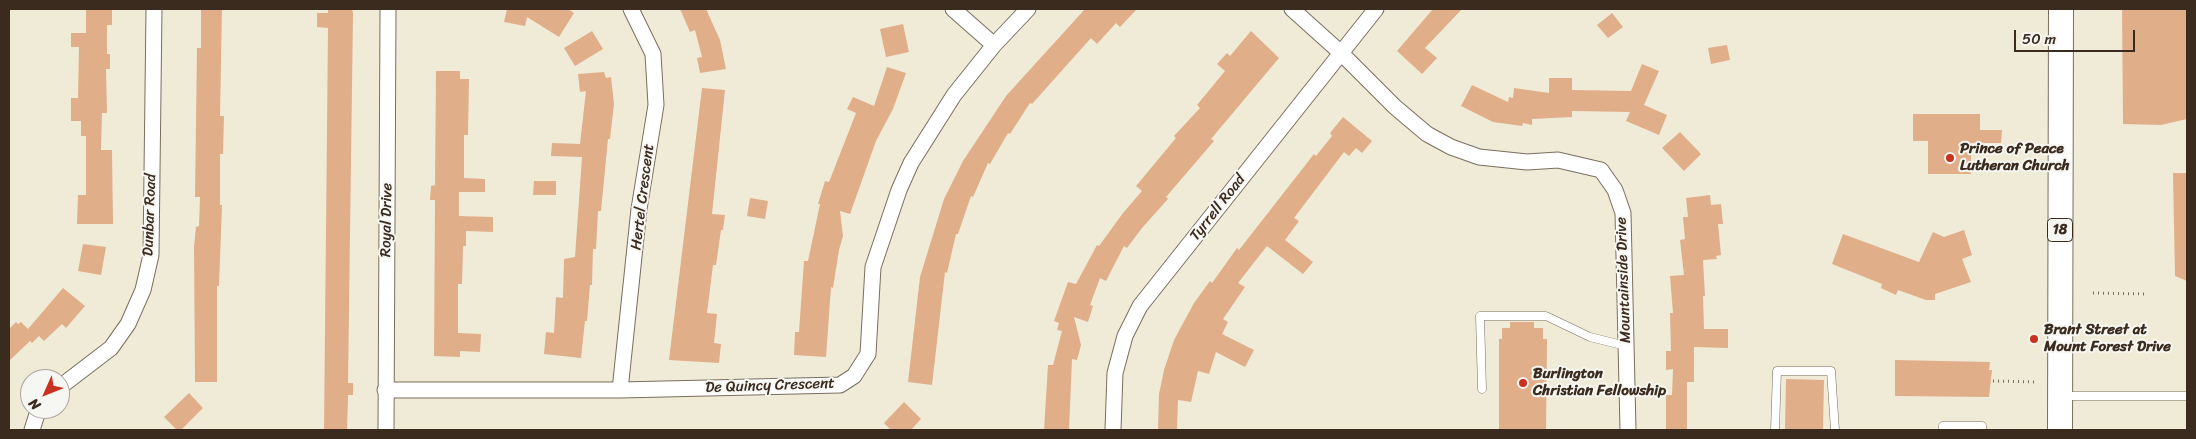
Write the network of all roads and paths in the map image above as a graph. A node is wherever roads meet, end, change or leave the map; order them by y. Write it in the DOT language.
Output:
graph roads {
  1 [pos="154,9"];
  2 [pos="388,9"];
  3 [pos="632,9"];
  4 [pos="954,9"];
  5 [pos="1028,9"];
  6 [pos="1292,9"];
  7 [pos="1376,9"];
  8 [pos="2061,9"];
  9 [pos="994,45"];
  10 [pos="1341,53"];
  11 [pos="2093,293"];
  12 [pos="2148,294"];
  13 [pos="1627,346"];
  14 [pos="70,379"];
  15 [pos="1993,381"];
  16 [pos="2036,382"];
  17 [pos="1482,389"];
  18 [pos="385,390"];
  19 [pos="620,390"];
  20 [pos="2059,396"];
  21 [pos="2187,396"];
  22 [pos="386,430"];
  23 [pos="1113,430"];
  24 [pos="1628,430"];
  25 [pos="1776,430"];
  26 [pos="1835,430"];
  27 [pos="1943,430"];
  28 [pos="1982,430"];
  29 [pos="2060,430"];
  1 -- 14 [label="street, Dunbar Road"];
  2 -- 18 [label="street, Royal Drive"];
  3 -- 19 [label="street, Hertel Crescent"];
  4 -- 9 [label="street"];
  5 -- 9 [label="street, De Quincy Crescent"];
  6 -- 10 [label="street, Mountainside Drive"];
  7 -- 10 [label="street, Tyrrell Road"];
  8 -- 20 [label="main road, 18"];
  9 -- 19 [label="street, De Quincy Crescent"];
  10 -- 13 [label="street, Mountainside Drive"];
  10 -- 23 [label="street, Tyrrell Road"];
  11 -- 12 [label="path"];
  13 -- 17 [label="lane"];
  13 -- 24 [label="street, Mountainside Drive"];
  15 -- 16 [label="path"];
  18 -- 19 [label="street, De Quincy Crescent"];
  18 -- 22 [label="street, Royal Drive"];
  20 -- 21 [label="lane"];
  20 -- 29 [label="main road, 18"];
  25 -- 26 [label="lane"];
  27 -- 28 [label="lane"];
}
